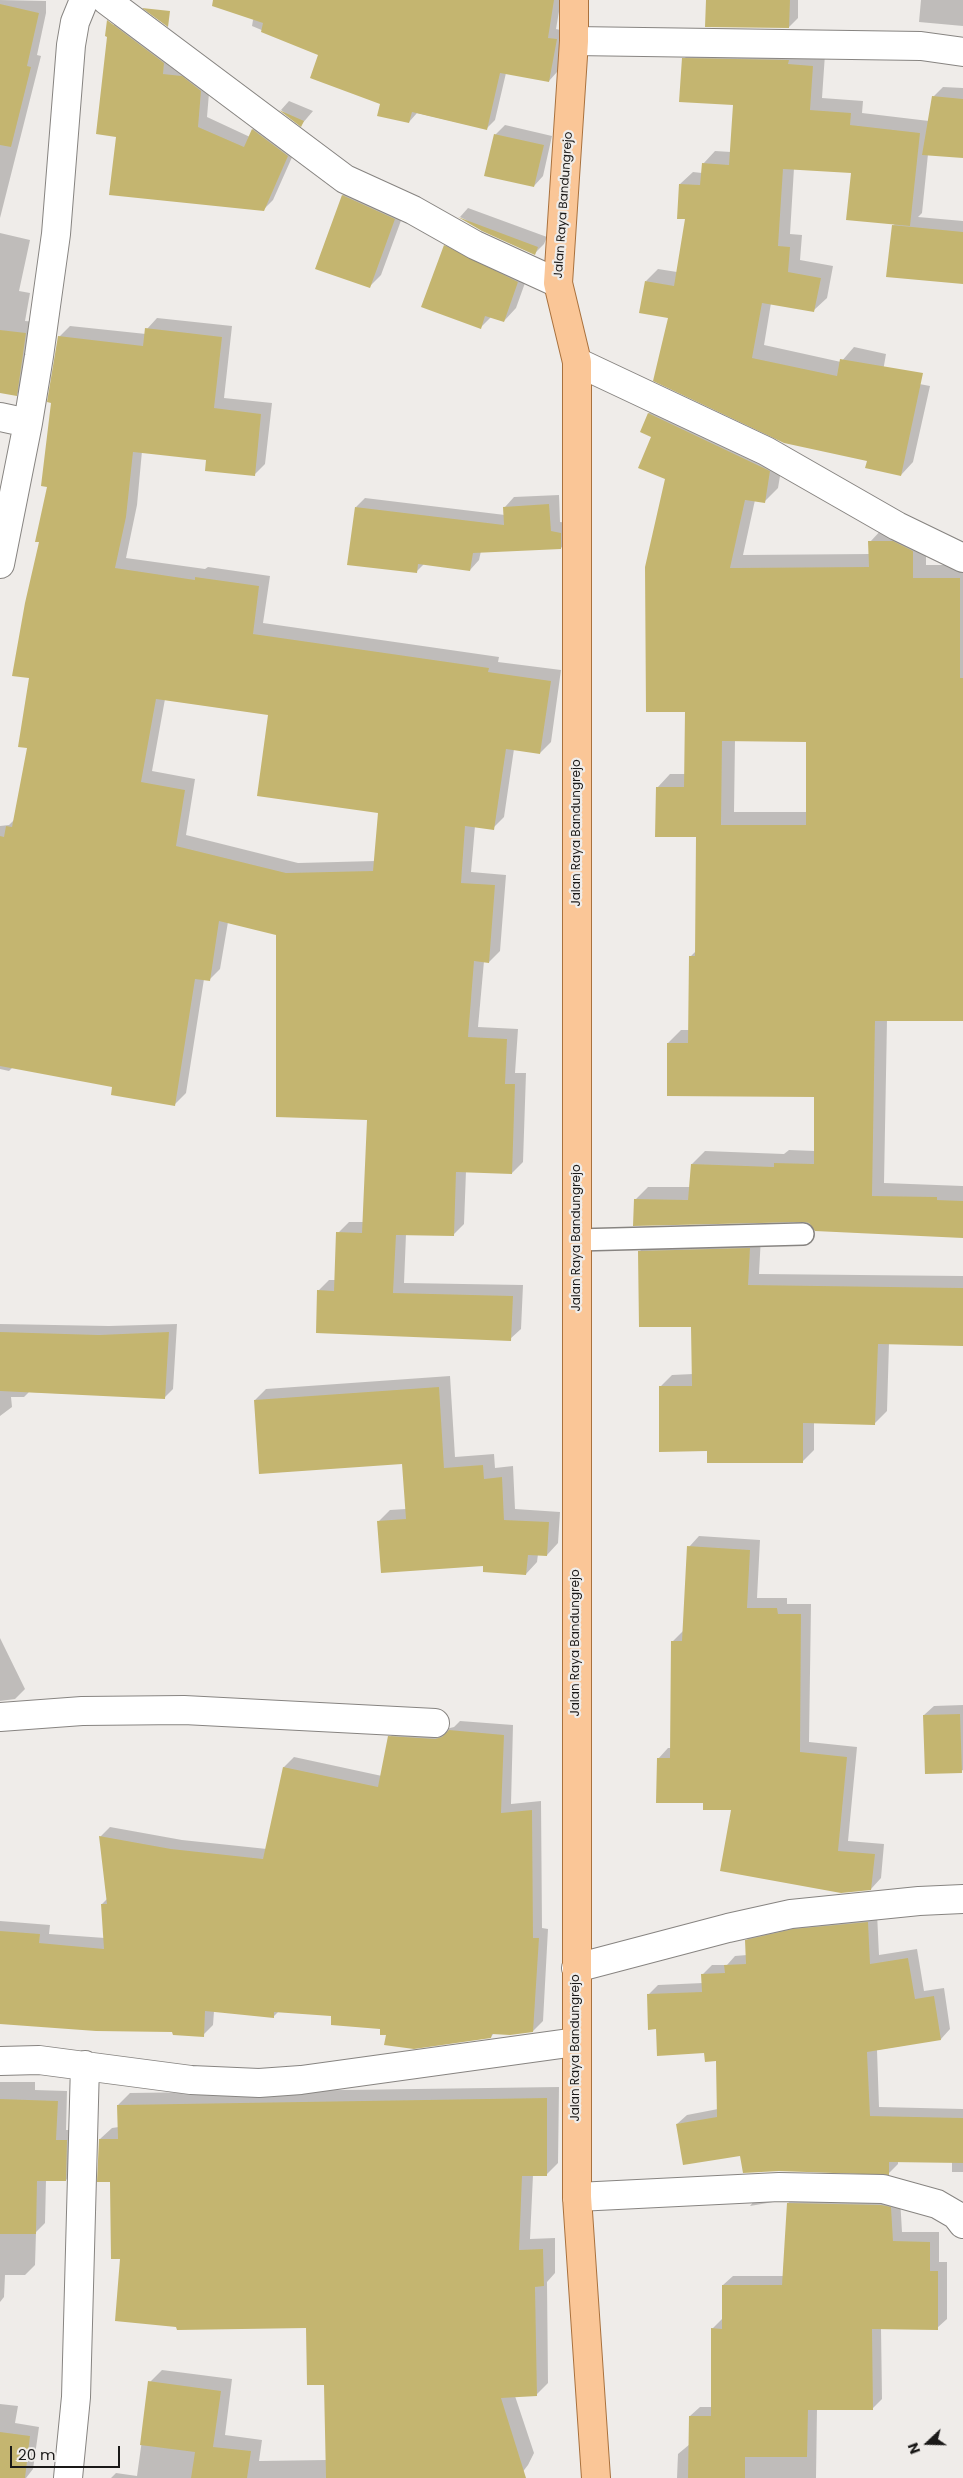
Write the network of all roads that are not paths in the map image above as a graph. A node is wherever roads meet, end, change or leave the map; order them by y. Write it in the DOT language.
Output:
graph roads {
  1 [pos="84,0"];
  2 [pos="106,0"];
  3 [pos="574,0"];
  4 [pos="574,41"];
  5 [pos="963,52"];
  6 [pos="558,283"];
  7 [pos="577,362"];
  8 [pos="0,417"];
  9 [pos="28,423"];
  10 [pos="963,558"];
  11 [pos="0,564"];
  12 [pos="803,1234"];
  13 [pos="577,1240"];
  14 [pos="0,1717"];
  15 [pos="435,1723"];
  16 [pos="963,1899"];
  17 [pos="576,1968"];
  18 [pos="576,2042"];
  19 [pos="0,2061"];
  20 [pos="85,2064"];
  21 [pos="577,2197"];
  22 [pos="963,2224"];
  23 [pos="68,2478"];
  24 [pos="596,2478"];
  1 -- 9 [label="street"];
  2 -- 6 [label="street"];
  3 -- 4 [label="main road, Jalan Raya Bandungrejo"];
  4 -- 5 [label="street"];
  4 -- 6 [label="main road, Jalan Raya Bandungrejo"];
  6 -- 7 [label="main road, Jalan Raya Bandungrejo"];
  7 -- 10 [label="street"];
  7 -- 13 [label="main road, Jalan Raya Bandungrejo"];
  8 -- 9 [label="street"];
  9 -- 11 [label="street"];
  12 -- 13 [label="lane"];
  13 -- 17 [label="main road, Jalan Raya Bandungrejo"];
  14 -- 15 [label="street"];
  16 -- 17 [label="street"];
  17 -- 18 [label="main road, Jalan Raya Bandungrejo"];
  18 -- 20 [label="street"];
  18 -- 21 [label="main road, Jalan Raya Bandungrejo"];
  19 -- 20 [label="street"];
  20 -- 23 [label="street"];
  21 -- 22 [label="street"];
  21 -- 24 [label="main road, Jalan Raya Bandungrejo"];
}
